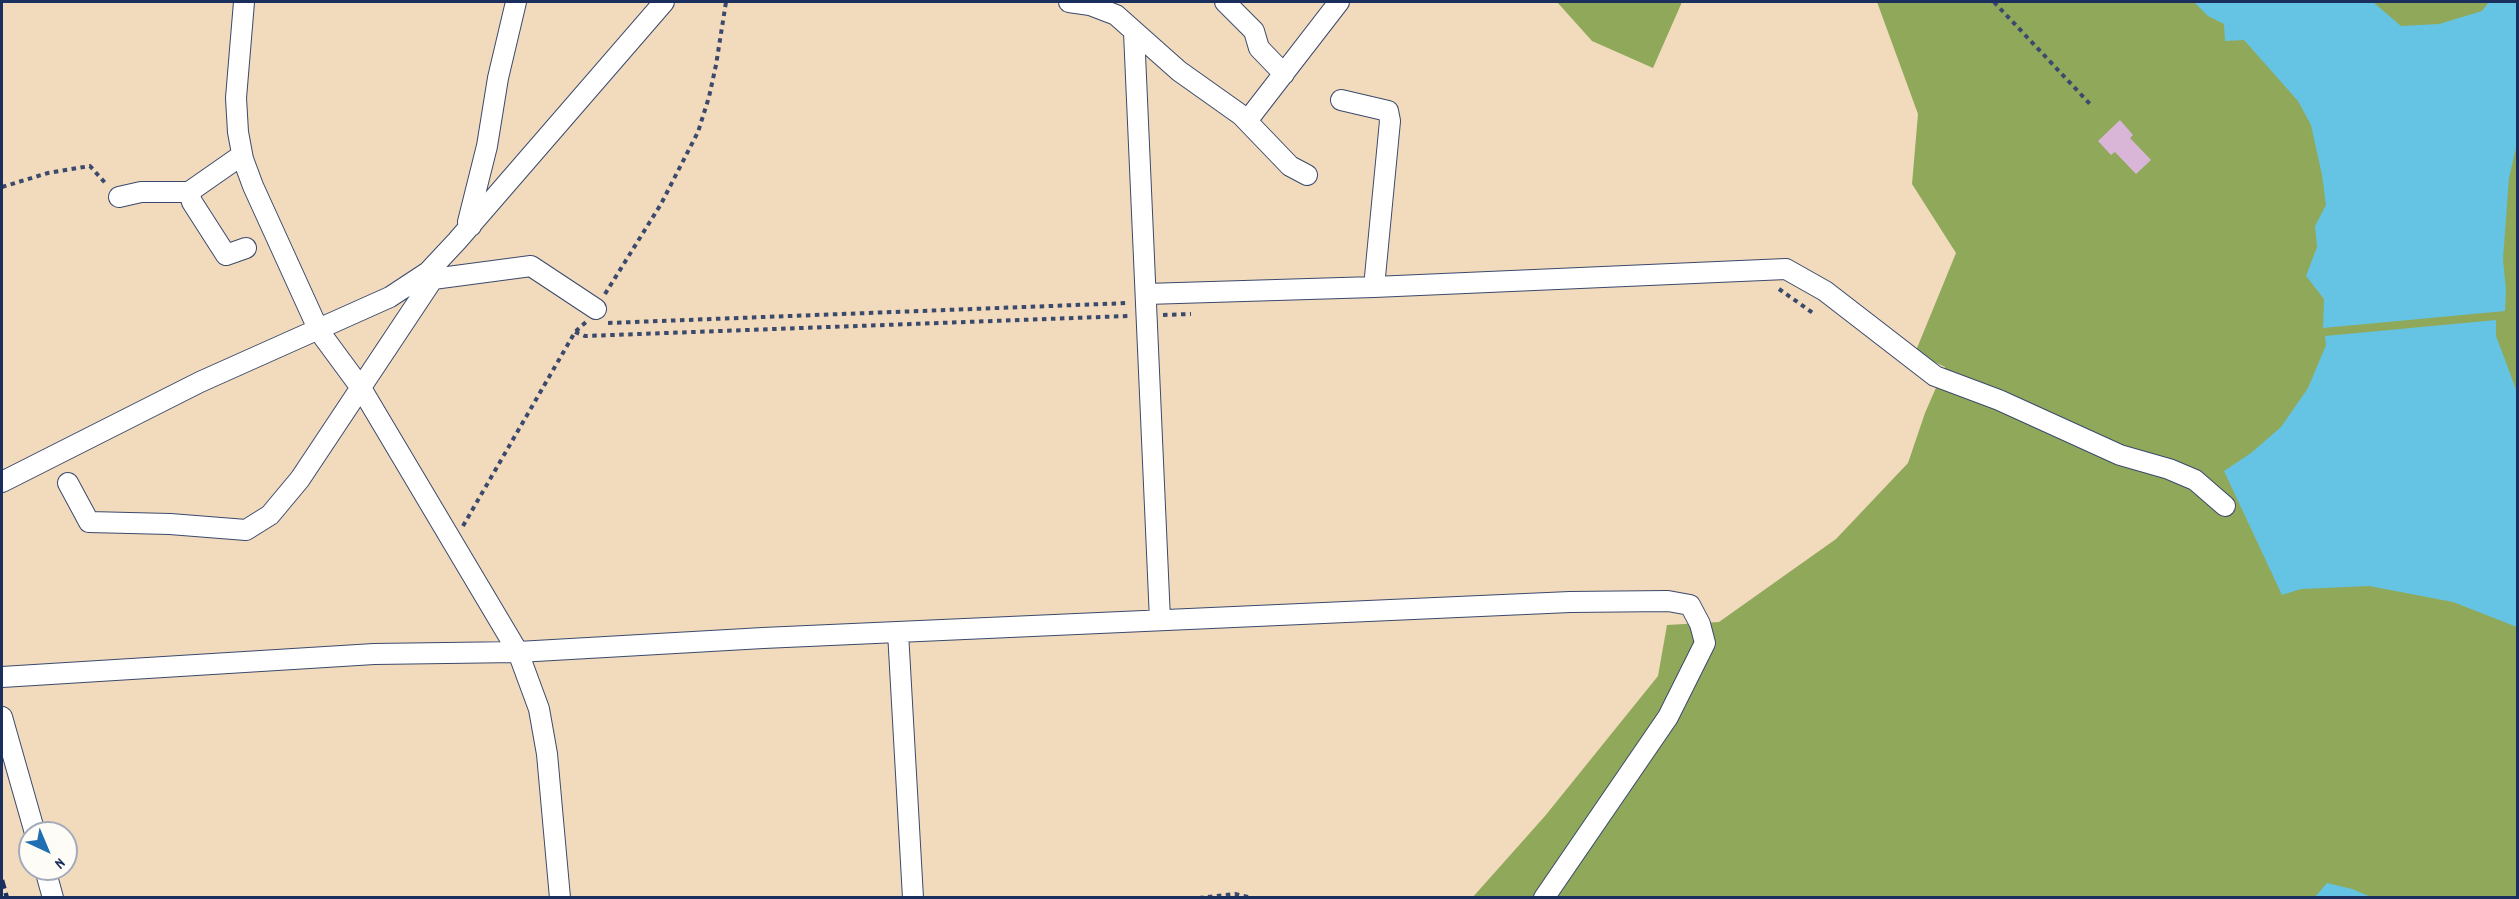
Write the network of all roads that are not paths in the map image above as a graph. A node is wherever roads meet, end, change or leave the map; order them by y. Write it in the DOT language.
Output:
graph roads {
  1 [pos="244,2"];
  2 [pos="516,2"];
  3 [pos="664,2"];
  4 [pos="1069,2"];
  5 [pos="1225,2"];
  6 [pos="1339,2"];
  7 [pos="1098,4"];
  8 [pos="1134,32"];
  9 [pos="1284,74"];
  10 [pos="1341,100"];
  11 [pos="1247,121"];
  12 [pos="242,155"];
  13 [pos="1307,175"];
  14 [pos="189,192"];
  15 [pos="119,197"];
  16 [pos="471,226"];
  17 [pos="246,248"];
  18 [pos="430,275"];
  19 [pos="1374,287"];
  20 [pos="1147,304"];
  21 [pos="594,313"];
  22 [pos="319,331"];
  23 [pos="361,388"];
  24 [pos="2,482"];
  25 [pos="68,483"];
  26 [pos="2225,506"];
  27 [pos="1160,620"];
  28 [pos="898,632"];
  29 [pos="518,652"];
  30 [pos="2,677"];
  31 [pos="2,717"];
  32 [pos="32,821"];
  33 [pos="48,881"];
  34 [pos="53,897"];
  35 [pos="560,897"];
  36 [pos="913,897"];
  37 [pos="1544,897"];
  1 -- 12 [label="street"];
  2 -- 16 [label="street"];
  3 -- 16 [label="street"];
  4 -- 7 [label="street"];
  5 -- 9 [label="street"];
  6 -- 9 [label="street"];
  7 -- 8 [label="street"];
  8 -- 11 [label="street"];
  8 -- 20 [label="street"];
  9 -- 11 [label="street"];
  10 -- 19 [label="street"];
  11 -- 13 [label="street"];
  12 -- 14 [label="street"];
  12 -- 22 [label="street"];
  14 -- 15 [label="street"];
  14 -- 17 [label="street"];
  16 -- 18 [label="street"];
  18 -- 21 [label="street"];
  18 -- 22 [label="street"];
  18 -- 23 [label="street"];
  19 -- 20 [label="street"];
  19 -- 26 [label="street"];
  20 -- 27 [label="street"];
  22 -- 23 [label="street"];
  22 -- 24 [label="street"];
  23 -- 25 [label="street"];
  23 -- 29 [label="street"];
  27 -- 28 [label="street"];
  27 -- 37 [label="street"];
  28 -- 29 [label="street"];
  28 -- 36 [label="street"];
  29 -- 30 [label="street"];
  29 -- 35 [label="street"];
  31 -- 32 [label="street"];
  33 -- 34 [label="street"];
}
